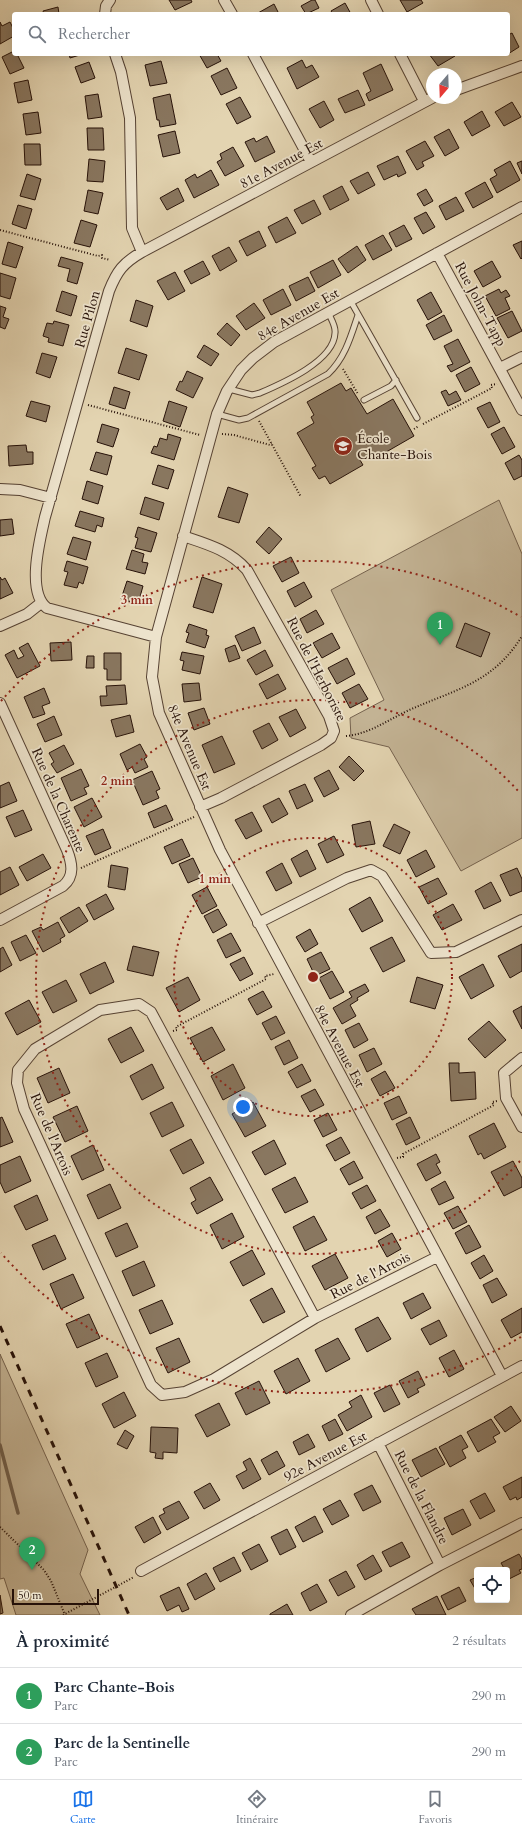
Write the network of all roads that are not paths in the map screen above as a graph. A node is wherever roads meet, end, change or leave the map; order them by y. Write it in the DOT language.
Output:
graph roads {
  1 [pos="110,0"];
  2 [pos="224,0"];
  3 [pos="371,0"];
  4 [pos="105,12"];
  5 [pos="231,12"];
  6 [pos="377,12"];
  7 [pos="116,56"];
  8 [pos="254,56"];
  9 [pos="401,56"];
  10 [pos="522,66"];
  11 [pos="462,88"];
  12 [pos="426,97"];
  13 [pos="426,101"];
  14 [pos="311,162"];
  15 [pos="522,207"];
  16 [pos="142,252"];
  17 [pos="437,253"];
  18 [pos="350,300"];
  19 [pos="328,312"];
  20 [pos="358,315"];
  21 [pos="522,357"];
  22 [pos="500,368"];
  23 [pos="396,380"];
  24 [pos="229,389"];
  25 [pos="364,400"];
  26 [pos="522,410"];
  27 [pos="217,414"];
  28 [pos="417,418"];
  29 [pos="0,489"];
  30 [pos="51,498"];
  31 [pos="183,536"];
  32 [pos="41,603"];
  33 [pos="0,626"];
  34 [pos="156,637"];
  35 [pos="0,703"];
  36 [pos="200,807"];
  37 [pos="0,920"];
  38 [pos="522,920"];
  39 [pos="258,923"];
  40 [pos="522,1058"];
  41 [pos="522,1127"];
  42 [pos="437,1256"];
  43 [pos="315,1318"];
  44 [pos="522,1366"];
  45 [pos="502,1376"];
  46 [pos="378,1443"];
  47 [pos="522,1523"];
  48 [pos="440,1565"];
  49 [pos="141,1571"];
  50 [pos="351,1615"];
  1 -- 4 [label="street"];
  2 -- 5 [label="street"];
  3 -- 6 [label="street"];
  7 -- 16 [label="street"];
  8 -- 14 [label="street"];
  9 -- 12 [label="street"];
  10 -- 11 [label="street"];
  13 -- 14 [label="street, 81e Avenue Est"];
  14 -- 16 [label="street, 81e Avenue Est"];
  15 -- 17 [label="street, 84e Avenue Est"];
  16 -- 30 [label="street, Rue Pilon"];
  17 -- 18 [label="street, 84e Avenue Est"];
  17 -- 22 [label="street, Rue John-Tapp"];
  18 -- 19 [label="street, 84e Avenue Est"];
  18 -- 20 [label="lane"];
  19 -- 24 [label="street, 84e Avenue Est"];
  19 -- 24 [label="lane"];
  20 -- 23 [label="lane"];
  20 -- 27 [label="lane"];
  21 -- 22 [label="street"];
  22 -- 26 [label="street, Rue John-Tapp"];
  23 -- 25 [label="lane"];
  23 -- 28 [label="lane"];
  24 -- 27 [label="street, 84e Avenue Est"];
  27 -- 31 [label="street, 84e Avenue Est"];
  29 -- 30 [label="street"];
  30 -- 32 [label="street, Rue Pilon"];
  31 -- 34 [label="street, 84e Avenue Est"];
  31 -- 36 [label="street, Rue de l'Herboriste"];
  32 -- 33 [label="street"];
  32 -- 34 [label="street"];
  34 -- 36 [label="street, 84e Avenue Est"];
  35 -- 37 [label="street, Rue de la Charente"];
  36 -- 39 [label="street, 84e Avenue Est"];
  38 -- 39 [label="street"];
  39 -- 42 [label="street, 84e Avenue Est"];
  40 -- 41 [label="street"];
  42 -- 43 [label="street, Rue de l'Artois"];
  42 -- 45 [label="street, 84e Avenue Est"];
  43 -- 43 [label="street, Rue de l'Artois"];
  44 -- 45 [label="street, 92e Avenue Est"];
  45 -- 46 [label="street, 92e Avenue Est"];
  46 -- 48 [label="street, Rue de la Flandre"];
  46 -- 49 [label="street, 92e Avenue Est"];
  47 -- 48 [label="street, Rue de la Flandre"];
  48 -- 50 [label="street, Rue de la Flandre"];
}
